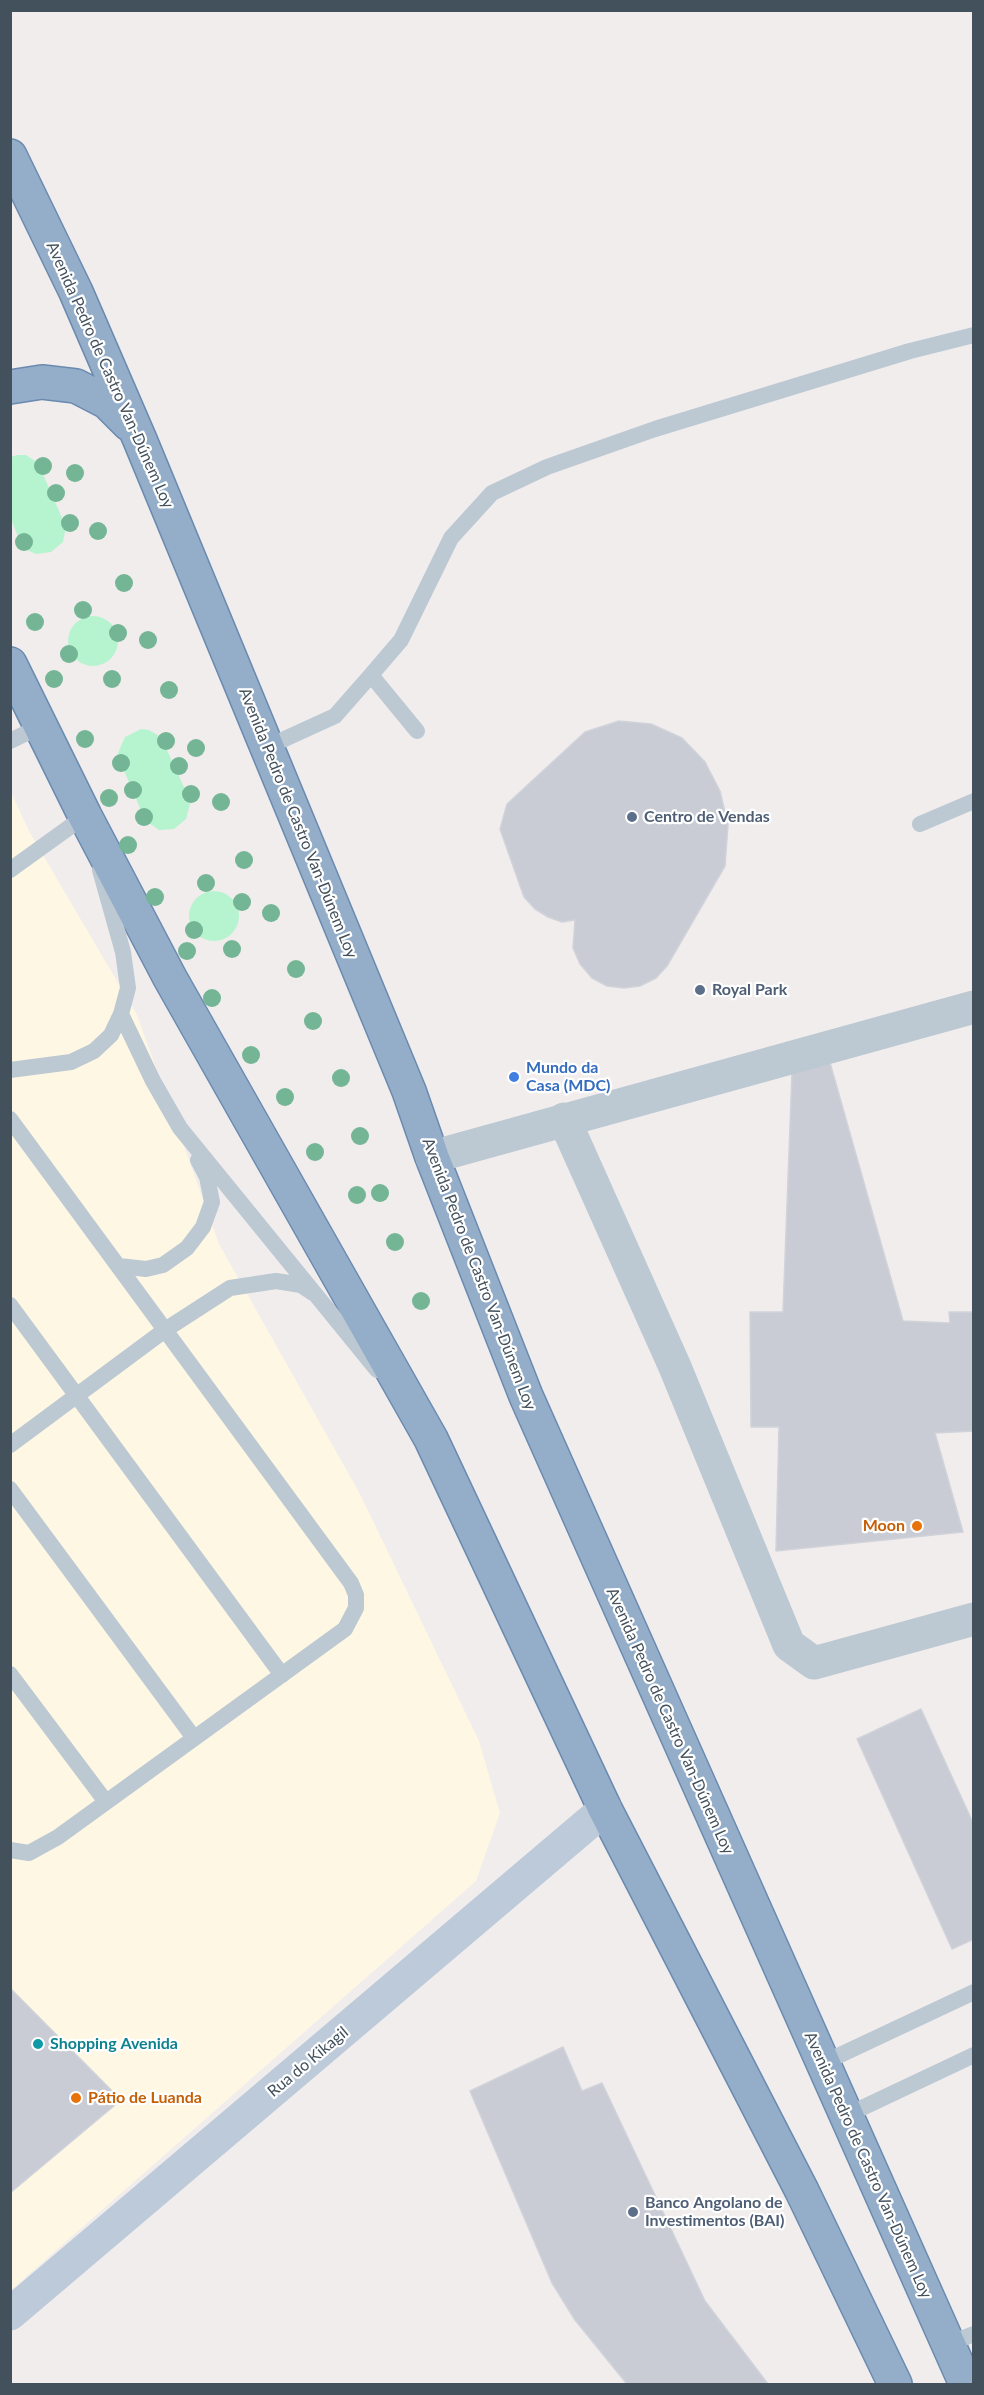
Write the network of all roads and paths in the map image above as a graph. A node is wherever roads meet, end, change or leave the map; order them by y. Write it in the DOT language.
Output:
graph roads {
  1 [pos="10,156"];
  2 [pos="974,335"];
  3 [pos="10,387"];
  4 [pos="140,440"];
  5 [pos="10,664"];
  6 [pos="371,675"];
  7 [pos="41,726"];
  8 [pos="417,731"];
  9 [pos="10,741"];
  10 [pos="267,747"];
  11 [pos="974,801"];
  12 [pos="85,816"];
  13 [pos="920,824"];
  14 [pos="10,870"];
  15 [pos="974,1007"];
  16 [pos="121,1014"];
  17 [pos="10,1070"];
  18 [pos="10,1119"];
  19 [pos="564,1119"];
  20 [pos="180,1128"];
  21 [pos="432,1157"];
  22 [pos="119,1266"];
  23 [pos="318,1295"];
  24 [pos="10,1305"];
  25 [pos="165,1330"];
  26 [pos="77,1395"];
  27 [pos="431,1439"];
  28 [pos="10,1445"];
  29 [pos="10,1489"];
  30 [pos="974,1619"];
  31 [pos="10,1674"];
  32 [pos="282,1675"];
  33 [pos="194,1738"];
  34 [pos="106,1803"];
  35 [pos="605,1809"];
  36 [pos="10,1850"];
  37 [pos="974,1992"];
  38 [pos="974,2055"];
  39 [pos="822,2063"];
  40 [pos="845,2115"];
  41 [pos="10,2313"];
  42 [pos="961,2339"];
  43 [pos="895,2385"];
  44 [pos="966,2385"];
  1 -- 4 [label="highway, Avenida Pedro de Castro Van-Dúnem Loy"];
  2 -- 6 [label="lane"];
  3 -- 4 [label="highway"];
  4 -- 10 [label="highway, Avenida Pedro de Castro Van-Dúnem Loy"];
  5 -- 7 [label="highway"];
  6 -- 8 [label="lane"];
  6 -- 10 [label="lane"];
  7 -- 9 [label="lane"];
  7 -- 12 [label="highway"];
  10 -- 21 [label="highway, Avenida Pedro de Castro Van-Dúnem Loy"];
  11 -- 13 [label="lane"];
  12 -- 14 [label="lane"];
  12 -- 16 [label="lane"];
  12 -- 27 [label="highway"];
  15 -- 19 [label="street"];
  16 -- 17 [label="lane"];
  16 -- 20 [label="lane"];
  18 -- 22 [label="lane"];
  19 -- 21 [label="street"];
  19 -- 30 [label="street"];
  20 -- 22 [label="lane"];
  20 -- 23 [label="lane"];
  21 -- 39 [label="highway, Avenida Pedro de Castro Van-Dúnem Loy"];
  22 -- 25 [label="lane"];
  23 -- 25 [label="lane"];
  23 -- 27 [label="lane"];
  24 -- 26 [label="lane"];
  25 -- 26 [label="lane"];
  25 -- 32 [label="lane"];
  26 -- 28 [label="lane"];
  26 -- 32 [label="lane"];
  27 -- 35 [label="highway"];
  29 -- 33 [label="lane"];
  31 -- 34 [label="lane"];
  32 -- 33 [label="lane"];
  33 -- 34 [label="lane"];
  34 -- 36 [label="lane"];
  35 -- 41 [label="main road, Rua do Kikagil"];
  35 -- 43 [label="highway"];
  37 -- 39 [label="lane"];
  38 -- 40 [label="lane"];
  39 -- 40 [label="highway, Avenida Pedro de Castro Van-Dúnem Loy"];
  40 -- 42 [label="highway, Avenida Pedro de Castro Van-Dúnem Loy"];
  42 -- 44 [label="highway, Avenida Pedro de Castro Van-Dúnem Loy"];
}
